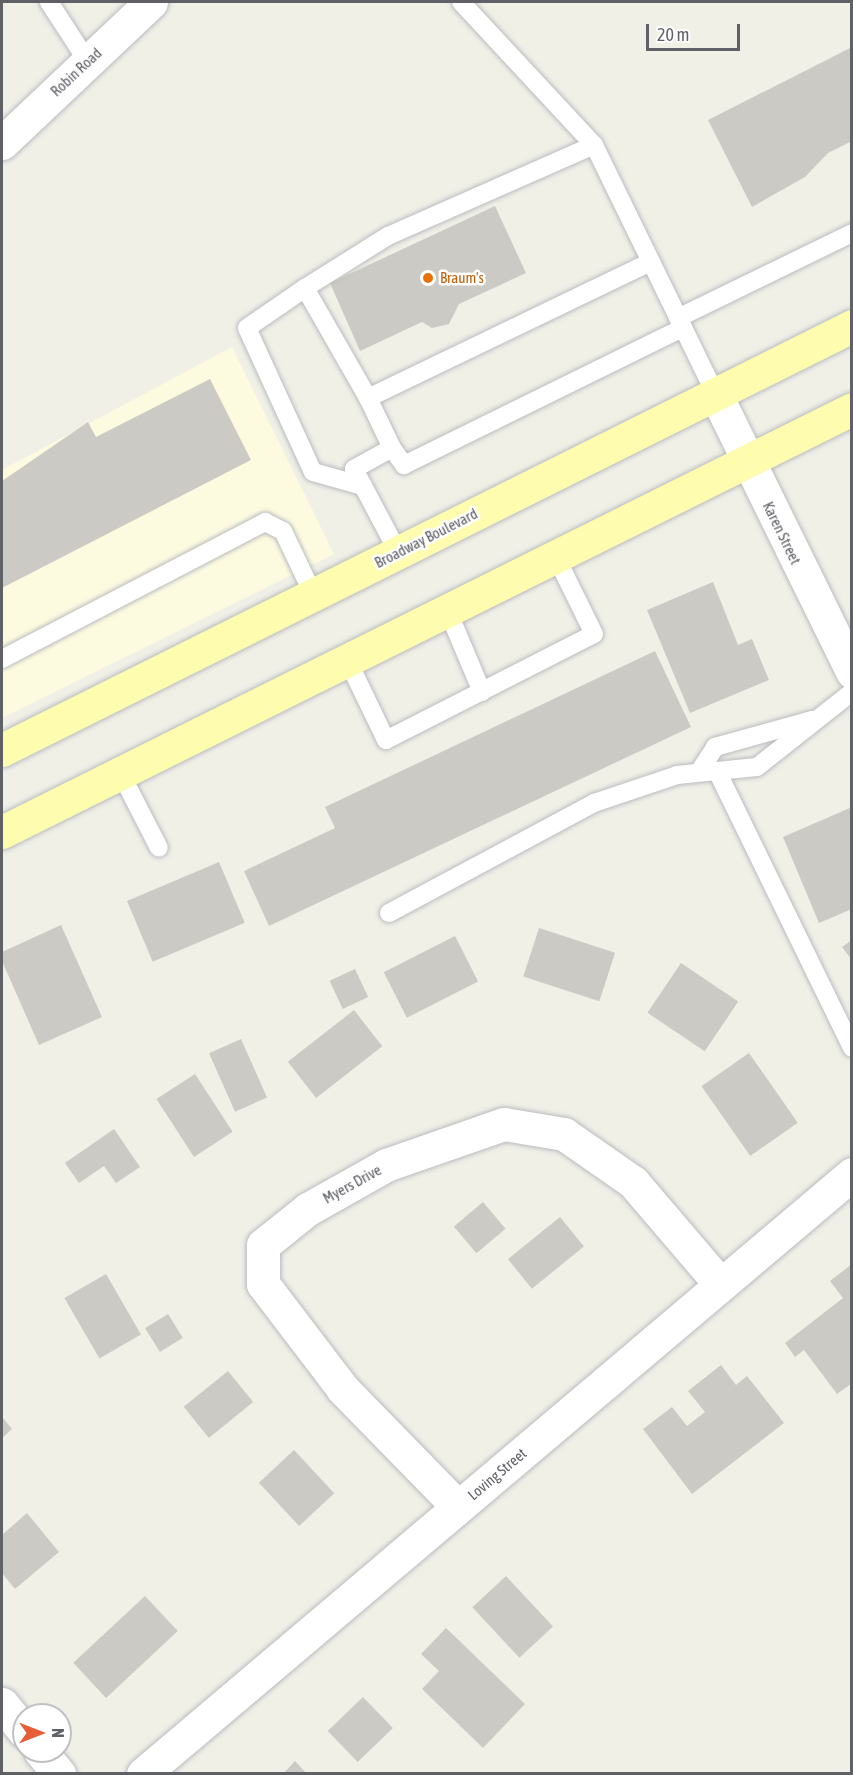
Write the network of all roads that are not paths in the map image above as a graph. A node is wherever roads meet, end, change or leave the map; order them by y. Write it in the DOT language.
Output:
graph roads {
  1 [pos="49,2"];
  2 [pos="151,2"];
  3 [pos="461,2"];
  4 [pos="88,62"];
  5 [pos="2,143"];
  6 [pos="594,145"];
  7 [pos="852,233"];
  8 [pos="651,262"];
  9 [pos="305,288"];
  10 [pos="680,323"];
  11 [pos="852,326"];
  12 [pos="714,393"];
  13 [pos="368,398"];
  14 [pos="852,409"];
  15 [pos="392,448"];
  16 [pos="746,460"];
  17 [pos="363,486"];
  18 [pos="398,552"];
  19 [pos="555,555"];
  20 [pos="313,594"];
  21 [pos="447,609"];
  22 [pos="2,659"];
  23 [pos="347,659"];
  24 [pos="852,672"];
  25 [pos="482,692"];
  26 [pos="852,692"];
  27 [pos="819,718"];
  28 [pos="2,750"];
  29 [pos="120,772"];
  30 [pos="708,772"];
  31 [pos="2,832"];
  32 [pos="159,848"];
  33 [pos="388,913"];
  34 [pos="852,1048"];
  35 [pos="852,1174"];
  36 [pos="721,1286"];
  37 [pos="458,1507"];
  38 [pos="2,1704"];
  39 [pos="12,1716"];
  40 [pos="143,1773"];
  1 -- 4 [label="lane"];
  2 -- 4 [label="street, Robin Road"];
  3 -- 6 [label="lane"];
  4 -- 5 [label="street, Robin Road"];
  6 -- 8 [label="lane"];
  6 -- 9 [label="lane"];
  7 -- 10 [label="lane"];
  8 -- 10 [label="lane"];
  8 -- 13 [label="lane"];
  9 -- 13 [label="lane"];
  9 -- 17 [label="lane"];
  10 -- 12 [label="lane"];
  10 -- 15 [label="lane"];
  11 -- 12 [label="main road, Broadway Boulevard"];
  12 -- 16 [label="street, Karen Street"];
  12 -- 18 [label="main road, Broadway Boulevard"];
  13 -- 15 [label="lane"];
  14 -- 16 [label="main road"];
  15 -- 17 [label="lane"];
  16 -- 19 [label="main road"];
  16 -- 24 [label="street, Karen Street"];
  17 -- 18 [label="lane"];
  18 -- 20 [label="main road, Broadway Boulevard"];
  19 -- 21 [label="main road"];
  19 -- 25 [label="lane"];
  20 -- 22 [label="lane"];
  20 -- 28 [label="main road, Broadway Boulevard"];
  21 -- 23 [label="main road"];
  21 -- 25 [label="lane"];
  23 -- 25 [label="lane"];
  23 -- 29 [label="main road"];
  26 -- 27 [label="lane"];
  27 -- 30 [label="lane"];
  27 -- 30 [label="lane"];
  29 -- 31 [label="main road"];
  29 -- 32 [label="lane"];
  30 -- 33 [label="lane"];
  30 -- 34 [label="lane"];
  35 -- 36 [label="street, Loving Street"];
  36 -- 37 [label="street, Loving Street"];
  36 -- 37 [label="street, Myers Drive"];
  37 -- 40 [label="street, Loving Street"];
  38 -- 39 [label="street"];
}
